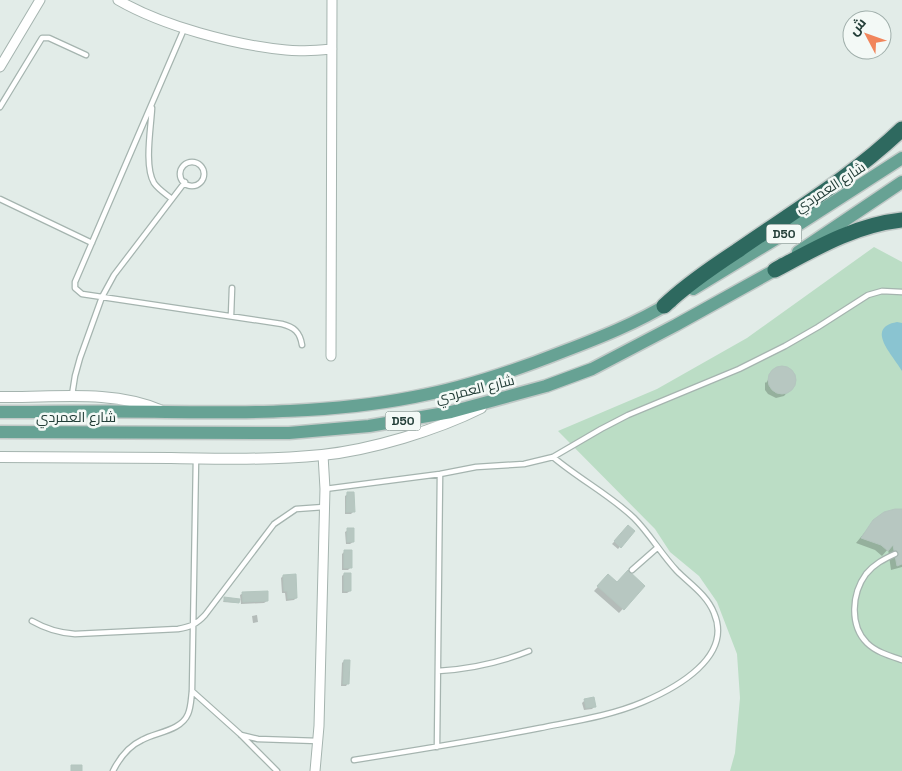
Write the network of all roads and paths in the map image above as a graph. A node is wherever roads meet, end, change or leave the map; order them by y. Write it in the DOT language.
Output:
graph roads {
  1 [pos="40,0"];
  2 [pos="118,0"];
  3 [pos="332,0"];
  4 [pos="184,28"];
  5 [pos="332,49"];
  6 [pos="86,55"];
  7 [pos="0,67"];
  8 [pos="152,104"];
  9 [pos="0,107"];
  10 [pos="902,129"];
  11 [pos="902,158"];
  12 [pos="184,182"];
  13 [pos="902,182"];
  14 [pos="0,199"];
  15 [pos="172,199"];
  16 [pos="902,220"];
  17 [pos="92,243"];
  18 [pos="775,270"];
  19 [pos="232,288"];
  20 [pos="902,292"];
  21 [pos="102,298"];
  22 [pos="664,306"];
  23 [pos="231,316"];
  24 [pos="302,345"];
  25 [pos="331,356"];
  26 [pos="0,397"];
  27 [pos="72,397"];
  28 [pos="498,399"];
  29 [pos="0,412"];
  30 [pos="166,412"];
  31 [pos="0,432"];
  32 [pos="323,455"];
  33 [pos="0,457"];
  34 [pos="553,457"];
  35 [pos="196,458"];
  36 [pos="440,474"];
  37 [pos="325,489"];
  38 [pos="324,507"];
  39 [pos="657,548"];
  40 [pos="895,554"];
  41 [pos="632,570"];
  42 [pos="32,621"];
  43 [pos="192,626"];
  44 [pos="530,651"];
  45 [pos="902,660"];
  46 [pos="438,671"];
  47 [pos="192,691"];
  48 [pos="240,734"];
  49 [pos="318,741"];
  50 [pos="437,747"];
  51 [pos="354,760"];
  52 [pos="113,771"];
  53 [pos="277,771"];
  54 [pos="314,771"];
  1 -- 7 [label="street"];
  2 -- 4 [label="street"];
  3 -- 5 [label="street"];
  4 -- 5 [label="street"];
  4 -- 8 [label="lane"];
  5 -- 25 [label="street"];
  6 -- 9 [label="lane"];
  8 -- 15 [label="lane"];
  8 -- 17 [label="lane"];
  10 -- 22 [label="highway"];
  11 -- 22 [label="main road, شارع العمردي / D50"];
  12 -- 12 [label="lane"];
  12 -- 15 [label="lane"];
  13 -- 18 [label="main road, شارع العمردي / D50"];
  14 -- 17 [label="lane"];
  15 -- 21 [label="lane"];
  16 -- 18 [label="highway"];
  17 -- 21 [label="lane"];
  18 -- 28 [label="main road, شارع العمردي / D50"];
  19 -- 23 [label="lane"];
  20 -- 34 [label="lane"];
  21 -- 23 [label="lane"];
  21 -- 27 [label="lane"];
  22 -- 30 [label="main road, شارع العمردي / D50"];
  23 -- 24 [label="lane"];
  26 -- 27 [label="street"];
  27 -- 30 [label="street"];
  28 -- 31 [label="main road, شارع العمردي / D50"];
  28 -- 32 [label="street"];
  29 -- 30 [label="main road, شارع العمردي / D50"];
  32 -- 35 [label="street"];
  32 -- 37 [label="street"];
  33 -- 35 [label="street"];
  34 -- 36 [label="lane"];
  34 -- 39 [label="lane"];
  35 -- 43 [label="lane"];
  36 -- 37 [label="lane"];
  36 -- 46 [label="lane"];
  37 -- 38 [label="street"];
  38 -- 43 [label="lane"];
  38 -- 49 [label="street"];
  39 -- 41 [label="lane"];
  39 -- 50 [label="lane"];
  40 -- 45 [label="lane"];
  42 -- 43 [label="lane"];
  43 -- 47 [label="lane"];
  44 -- 46 [label="lane"];
  46 -- 50 [label="lane"];
  47 -- 48 [label="lane"];
  47 -- 52 [label="lane"];
  48 -- 49 [label="lane"];
  48 -- 53 [label="lane"];
  49 -- 54 [label="street"];
  50 -- 51 [label="lane"];
}
